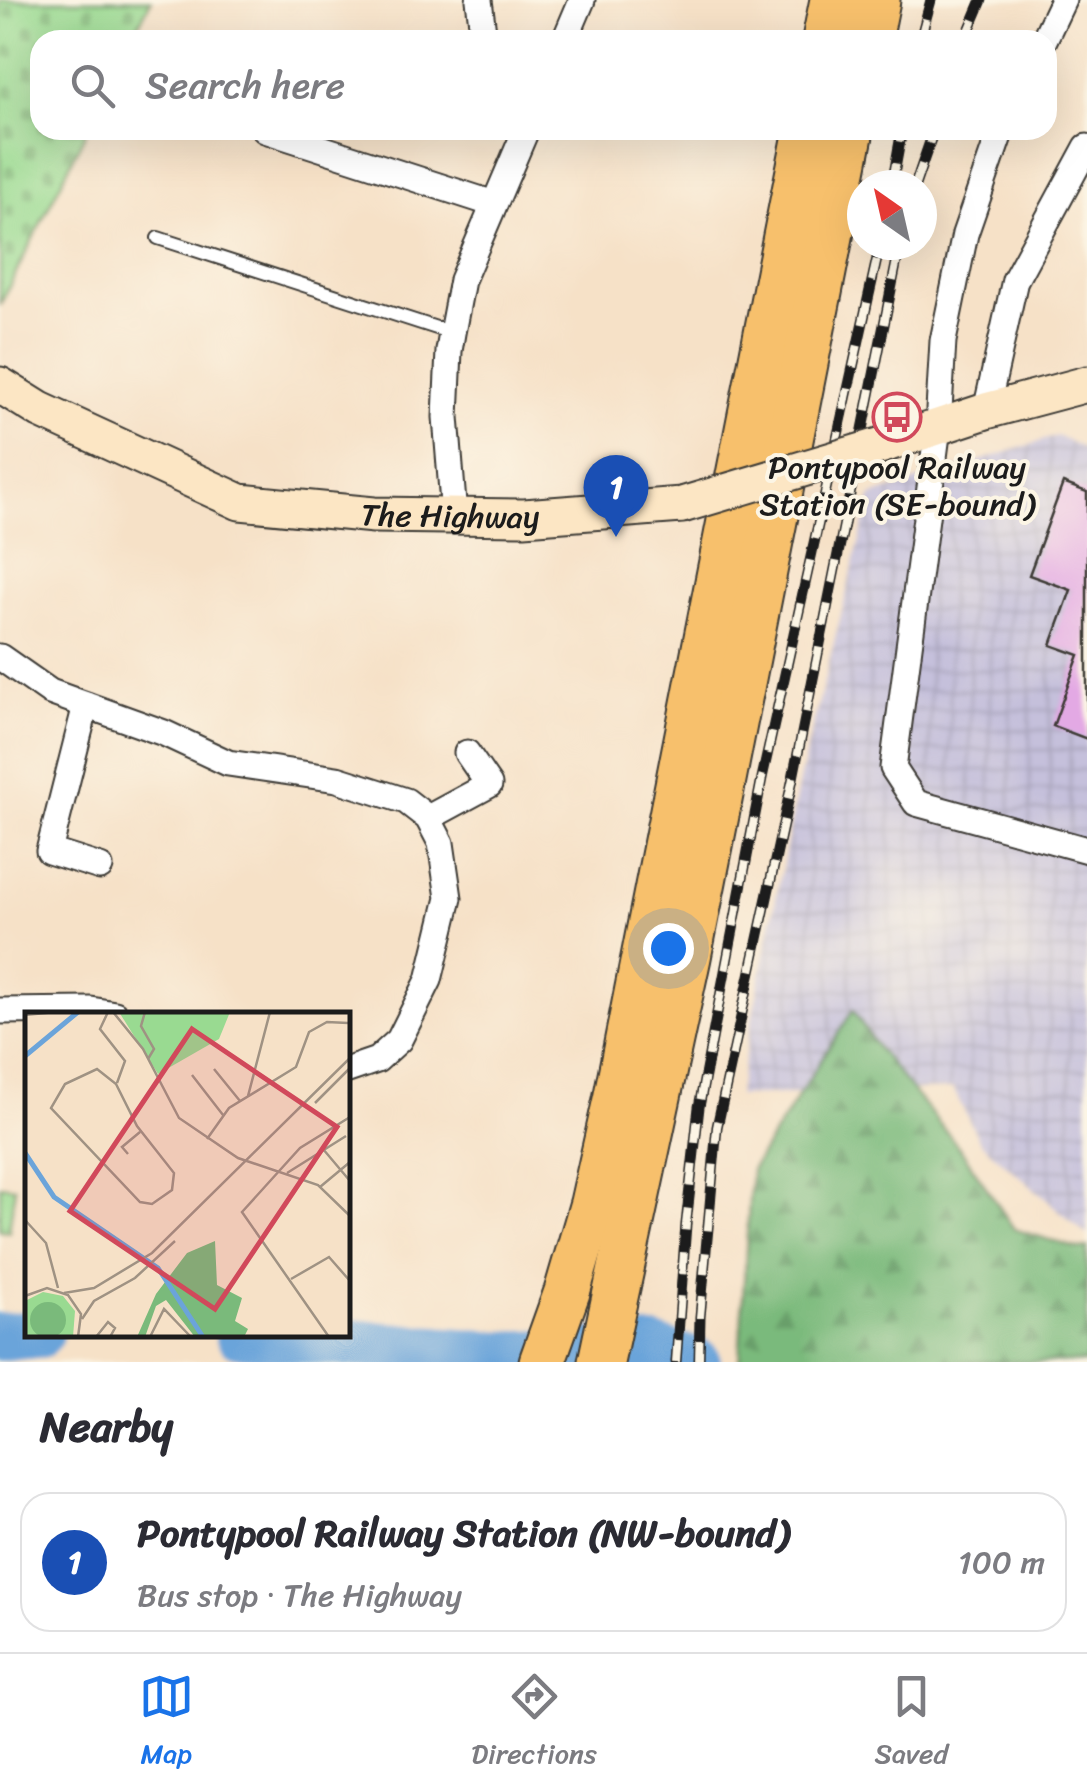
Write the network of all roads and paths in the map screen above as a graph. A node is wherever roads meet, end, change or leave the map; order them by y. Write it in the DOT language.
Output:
graph roads {
  1 [pos="479,0"];
  2 [pos="582,0"];
  3 [pos="833,0"];
  4 [pos="878,0"];
  5 [pos="1063,0"];
  6 [pos="483,30"];
  7 [pos="569,30"];
  8 [pos="827,30"];
  9 [pos="871,30"];
  10 [pos="1049,30"];
  11 [pos="296,140"];
  12 [pos="517,140"];
  13 [pos="806,140"];
  14 [pos="849,140"];
  15 [pos="997,140"];
  16 [pos="1085,155"];
  17 [pos="494,204"];
  18 [pos="158,238"];
  19 [pos="452,333"];
  20 [pos="1087,384"];
  21 [pos="0,385"];
  22 [pos="986,410"];
  23 [pos="938,426"];
  24 [pos="454,516"];
  25 [pos="0,657"];
  26 [pos="86,705"];
  27 [pos="467,753"];
  28 [pos="428,818"];
  29 [pos="1087,850"];
  30 [pos="100,867"];
  31 [pos="0,1011"];
  32 [pos="104,1012"];
  33 [pos="350,1069"];
  34 [pos="542,1362"];
  35 [pos="602,1362"];
  1 -- 6 [label="street"];
  2 -- 7 [label="street"];
  3 -- 8 [label="highway"];
  4 -- 9 [label="highway"];
  5 -- 10 [label="street"];
  11 -- 17 [label="street"];
  12 -- 17 [label="street"];
  13 -- 34 [label="highway"];
  14 -- 35 [label="highway"];
  15 -- 23 [label="street"];
  16 -- 22 [label="street"];
  17 -- 19 [label="street"];
  18 -- 19 [label="lane"];
  19 -- 24 [label="street"];
  20 -- 22 [label="street, The Highway"];
  21 -- 24 [label="street, The Highway"];
  22 -- 23 [label="street, The Highway"];
  23 -- 24 [label="street, The Highway, bridge"];
  23 -- 29 [label="street"];
  25 -- 26 [label="street"];
  26 -- 28 [label="street"];
  26 -- 30 [label="street"];
  27 -- 28 [label="street"];
  28 -- 33 [label="street"];
  31 -- 32 [label="street"];
}
